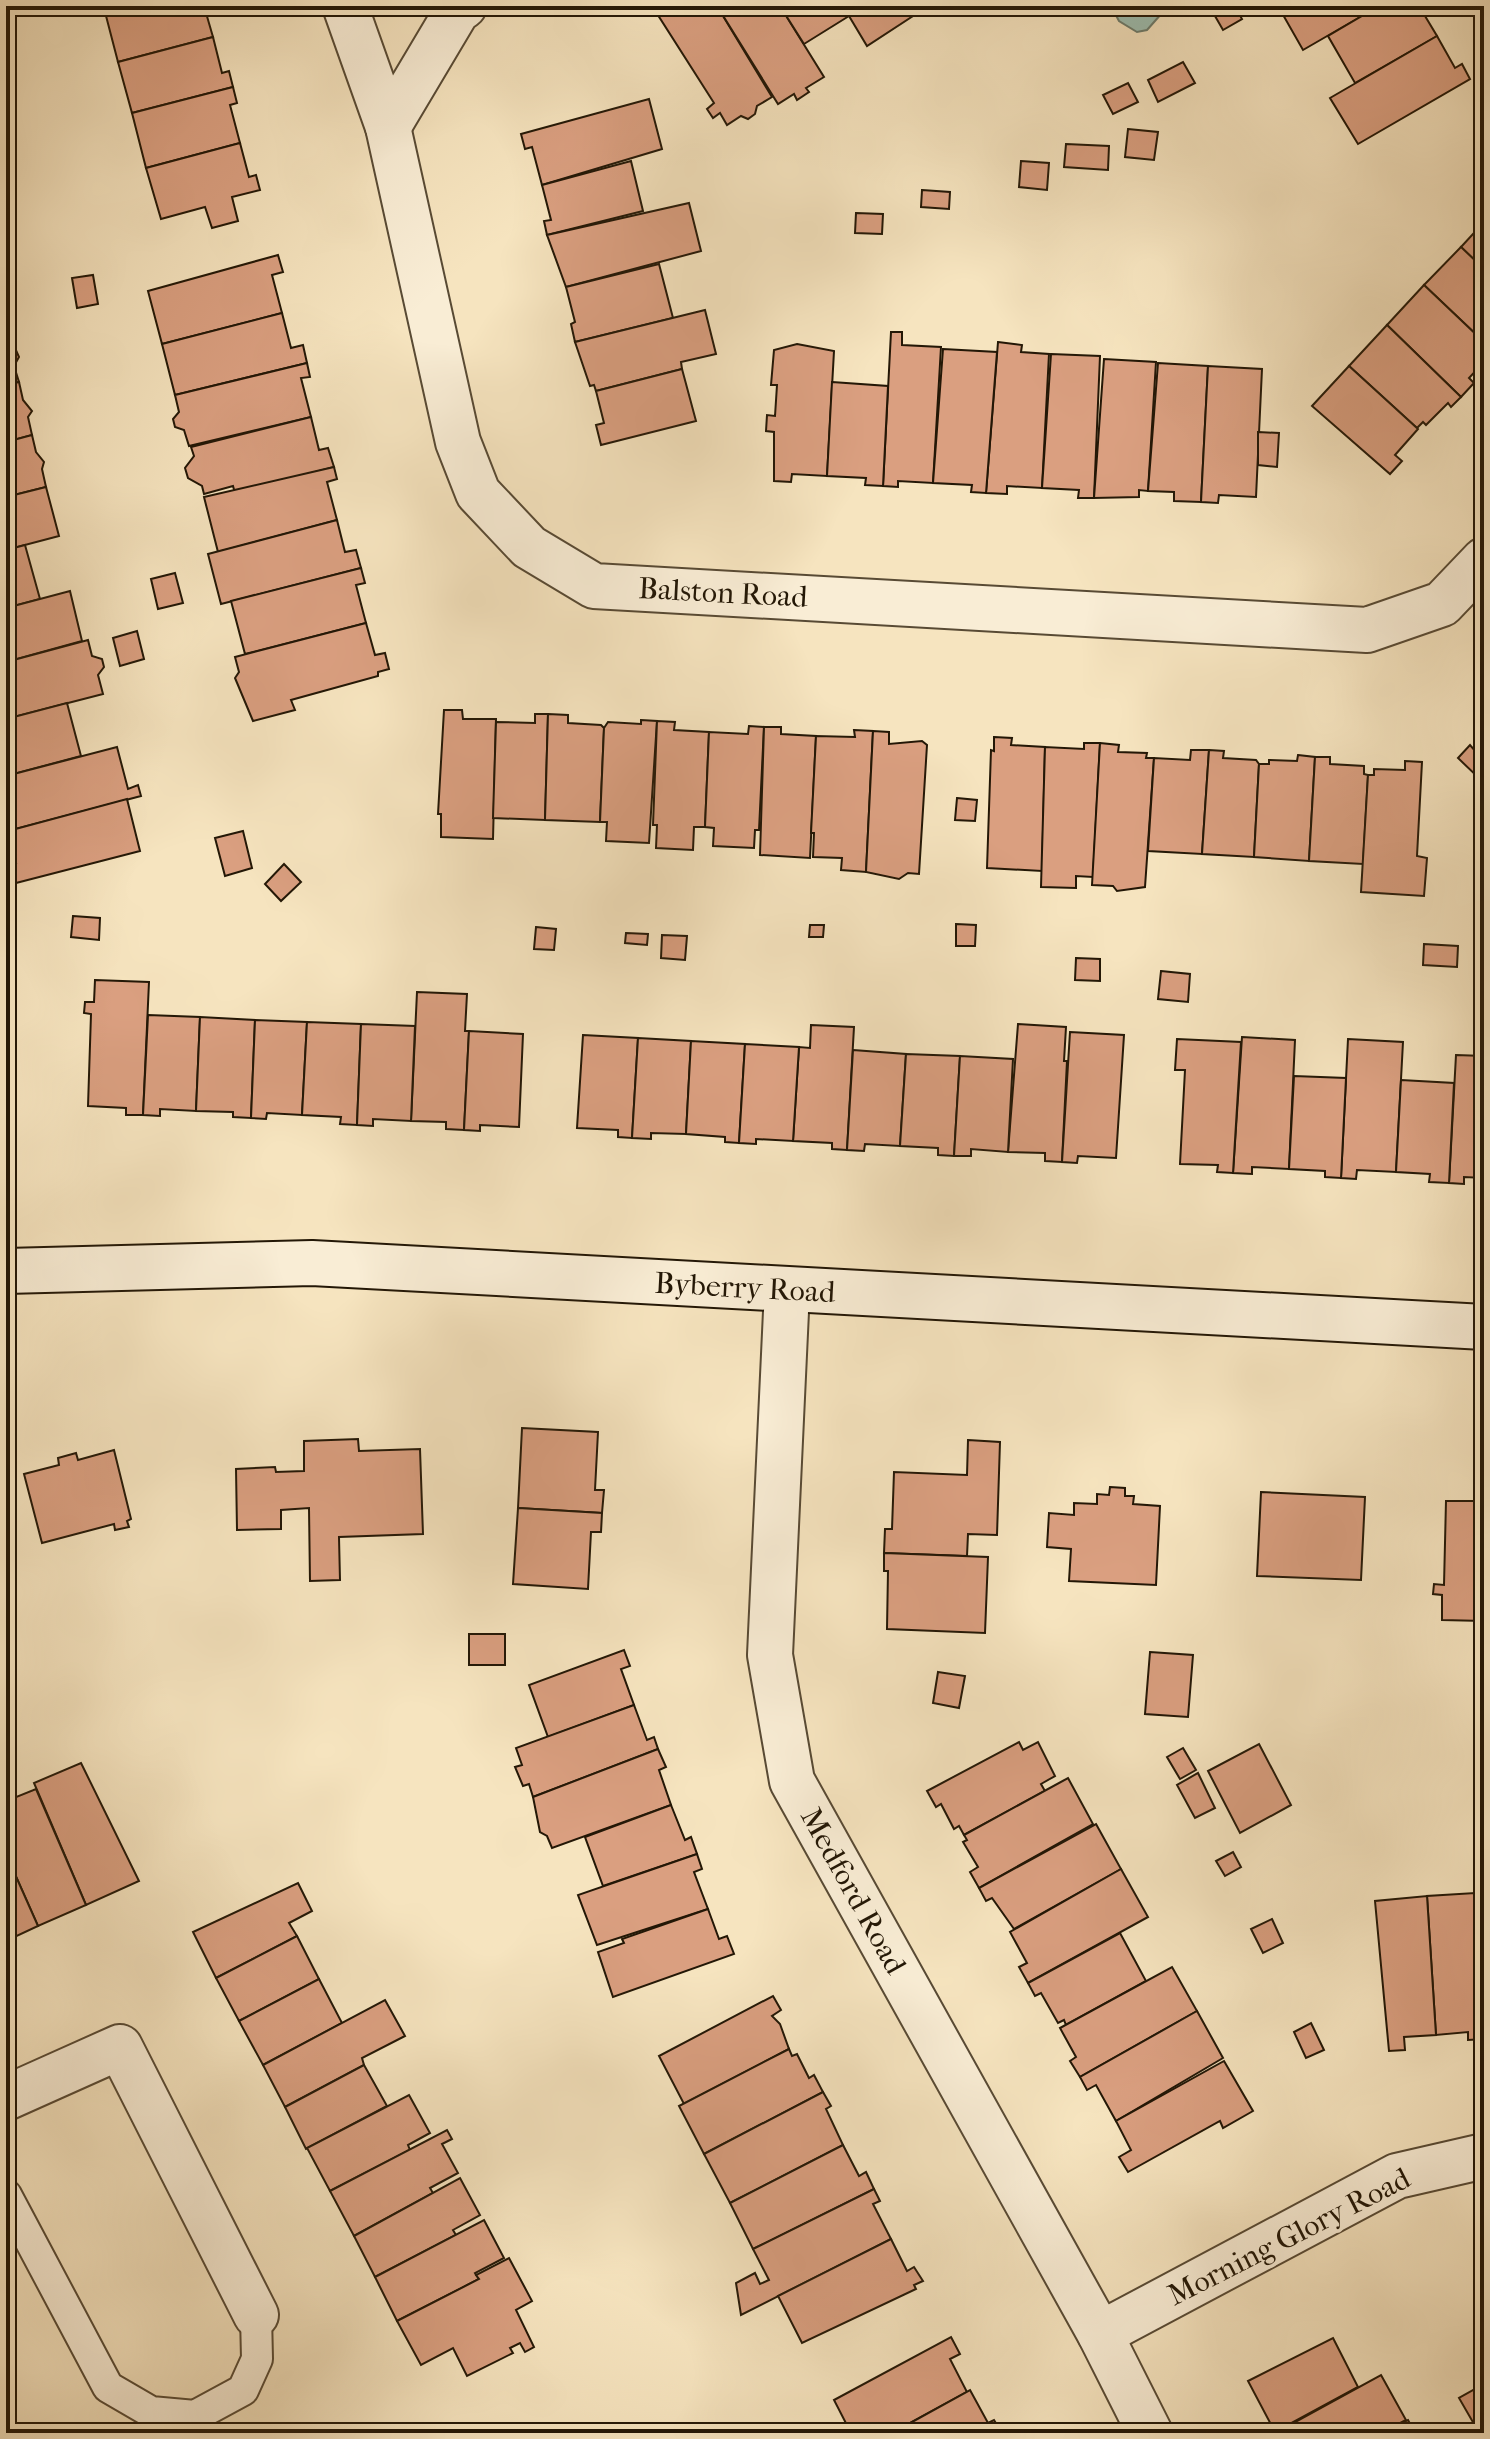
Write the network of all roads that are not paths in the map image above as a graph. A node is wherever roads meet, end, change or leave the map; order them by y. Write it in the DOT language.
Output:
graph roads {
  1 [pos="345,6"];
  2 [pos="464,6"];
  3 [pos="388,127"];
  4 [pos="1484,560"];
  5 [pos="6,1271"];
  6 [pos="787,1290"];
  7 [pos="1484,1327"];
  8 [pos="6,2098"];
  9 [pos="1484,2156"];
  10 [pos="6,2195"];
  11 [pos="256,2315"];
  12 [pos="1100,2334"];
  13 [pos="1150,2433"];
  1 -- 3 [label="street, Balston Road"];
  2 -- 3 [label="street"];
  3 -- 4 [label="street, Balston Road"];
  5 -- 6 [label="street, Byberry Road"];
  6 -- 7 [label="street, Byberry Road"];
  6 -- 12 [label="street, Medford Road"];
  8 -- 11 [label="street"];
  9 -- 12 [label="street, Morning Glory Road"];
  10 -- 11 [label="lane"];
  12 -- 13 [label="street, Medford Road"];
}
